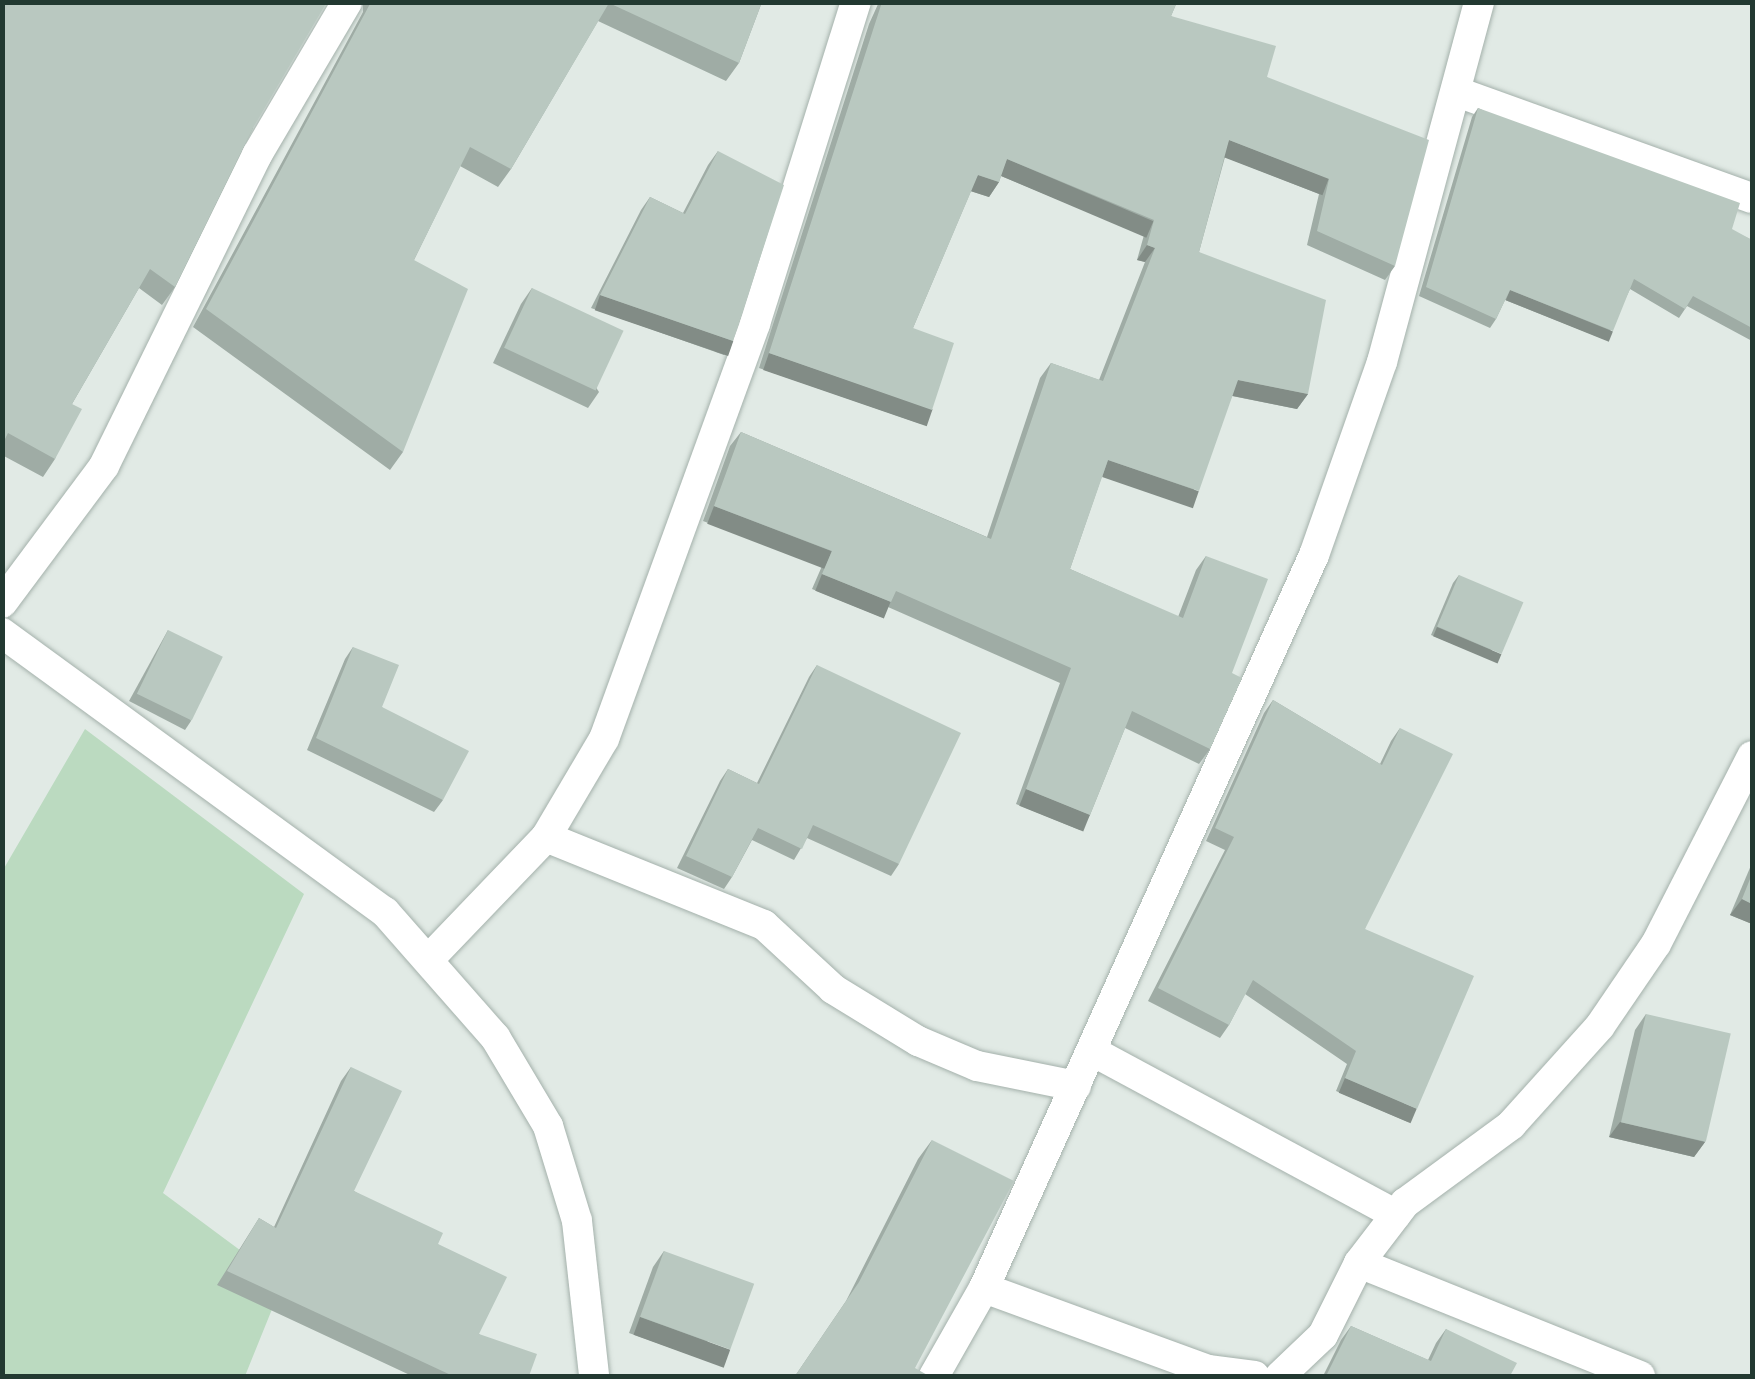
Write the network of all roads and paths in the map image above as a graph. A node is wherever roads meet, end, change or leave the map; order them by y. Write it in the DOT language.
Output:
graph roads {
  1 [pos="347,2"];
  2 [pos="856,2"];
  3 [pos="1479,2"];
  4 [pos="1460,93"];
  5 [pos="1752,198"];
  6 [pos="2,603"];
  7 [pos="2,632"];
  8 [pos="1752,756"];
  9 [pos="546,838"];
  10 [pos="430,958"];
  11 [pos="1092,1051"];
  12 [pos="1076,1086"];
  13 [pos="1396,1215"];
  14 [pos="1359,1263"];
  15 [pos="984,1288"];
  16 [pos="594,1376"];
  17 [pos="934,1376"];
  18 [pos="1254,1376"];
  19 [pos="1280,1376"];
  20 [pos="1640,1376"];
  1 -- 6 [label="street"];
  2 -- 9 [label="street"];
  3 -- 4 [label="street"];
  4 -- 5 [label="street"];
  4 -- 11 [label="street"];
  7 -- 10 [label="street"];
  8 -- 13 [label="street"];
  9 -- 10 [label="street"];
  9 -- 12 [label="street"];
  10 -- 16 [label="street"];
  11 -- 12 [label="street"];
  11 -- 13 [label="street"];
  12 -- 15 [label="street"];
  13 -- 14 [label="street"];
  14 -- 19 [label="street"];
  14 -- 20 [label="street"];
  15 -- 17 [label="street"];
  15 -- 18 [label="street"];
}
